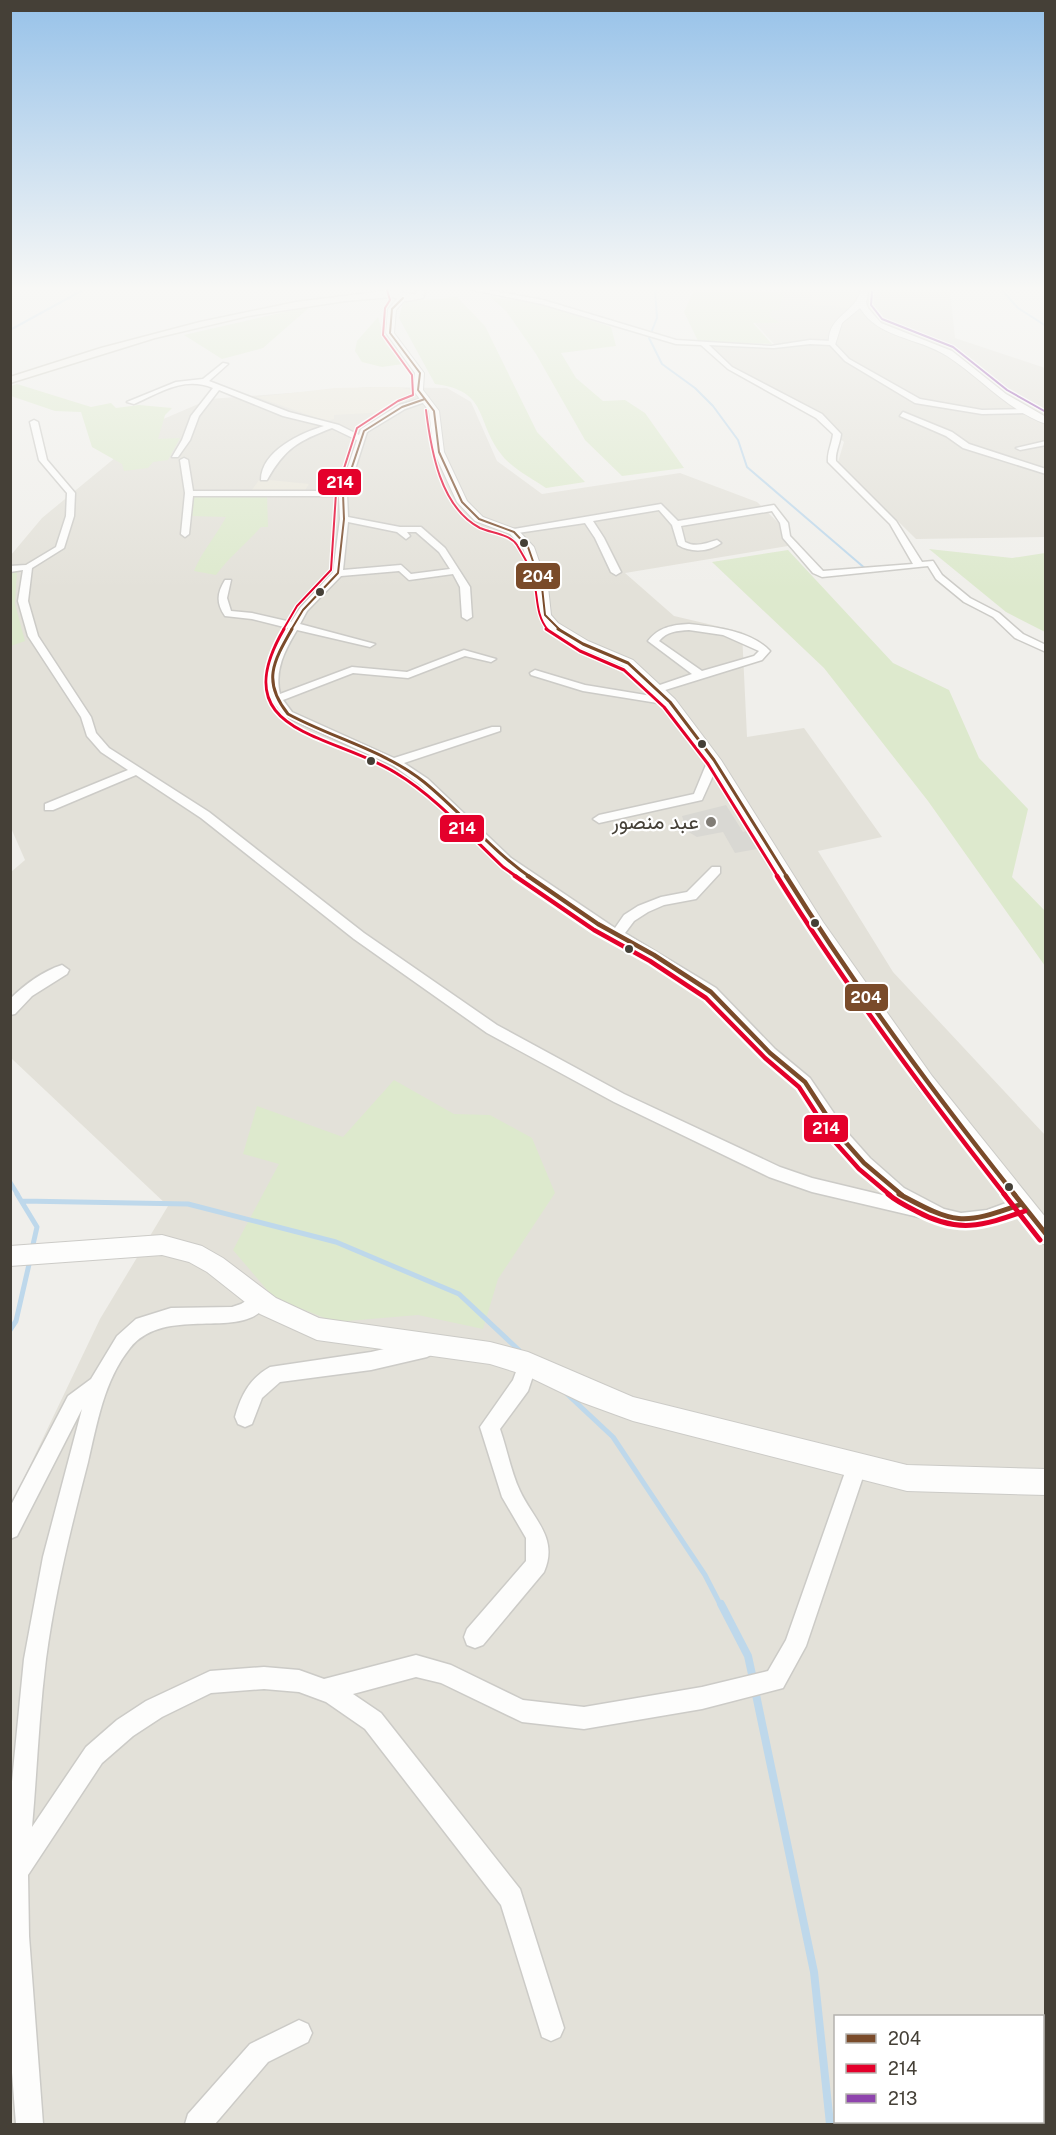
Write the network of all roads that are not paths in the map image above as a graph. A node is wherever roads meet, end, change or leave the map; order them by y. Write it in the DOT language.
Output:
graph roads {
  1 [pos="162,390"];
  2 [pos="216,390"];
  3 [pos="225,390"];
  4 [pos="418,390"];
  5 [pos="769,390"];
  6 [pos="898,390"];
  7 [pos="996,390"];
  8 [pos="424,399"];
  9 [pos="131,402"];
  10 [pos="1027,411"];
  11 [pos="903,414"];
  12 [pos="1046,421"];
  13 [pos="34,422"];
  14 [pos="332,426"];
  15 [pos="360,439"];
  16 [pos="1046,443"];
  17 [pos="1020,448"];
  18 [pos="175,455"];
  19 [pos="184,460"];
  20 [pos="1046,472"];
  21 [pos="264,478"];
  22 [pos="189,493"];
  23 [pos="343,494"];
  24 [pos="344,519"];
  25 [pos="588,521"];
  26 [pos="676,524"];
  27 [pos="400,530"];
  28 [pos="514,532"];
  29 [pos="185,534"];
  30 [pos="410,540"];
  31 [pos="717,543"];
  32 [pos="919,566"];
  33 [pos="28,567"];
  34 [pos="10,569"];
  35 [pos="456,571"];
  36 [pos="616,572"];
  37 [pos="338,573"];
  38 [pos="228,582"];
  39 [pos="467,617"];
  40 [pos="294,627"];
  41 [pos="370,644"];
  42 [pos="1046,649"];
  43 [pos="491,659"];
  44 [pos="534,673"];
  45 [pos="700,675"];
  46 [pos="658,689"];
  47 [pos="276,699"];
  48 [pos="670,702"];
  49 [pos="496,729"];
  50 [pos="714,760"];
  51 [pos="394,762"];
  52 [pos="136,771"];
  53 [pos="49,807"];
  54 [pos="599,819"];
  55 [pos="716,870"];
  56 [pos="617,935"];
  57 [pos="62,970"];
  58 [pos="10,1010"];
  59 [pos="1022,1204"];
  60 [pos="941,1216"];
  61 [pos="1046,1235"];
  62 [pos="10,1256"];
  63 [pos="260,1300"];
  64 [pos="436,1346"];
  65 [pos="528,1364"];
  66 [pos="98,1385"];
  67 [pos="245,1418"];
  68 [pos="857,1465"];
  69 [pos="1046,1482"];
  70 [pos="10,1529"];
  71 [pos="475,1637"];
  72 [pos="324,1690"];
  73 [pos="16,1872"];
  74 [pos="551,2028"];
  75 [pos="298,2033"];
  76 [pos="29,2124"];
  77 [pos="198,2124"];
  1 -- 9 [label="street"];
  2 -- 18 [label="street"];
  3 -- 14 [label="street"];
  4 -- 8 [label="street"];
  5 -- 32 [label="street"];
  6 -- 10 [label="street"];
  7 -- 10 [label="street"];
  8 -- 15 [label="street"];
  8 -- 28 [label="street"];
  10 -- 12 [label="street"];
  11 -- 20 [label="street"];
  13 -- 33 [label="street"];
  14 -- 15 [label="street"];
  14 -- 21 [label="street"];
  15 -- 23 [label="street"];
  16 -- 17 [label="street"];
  19 -- 22 [label="street"];
  22 -- 23 [label="street"];
  22 -- 29 [label="street"];
  23 -- 24 [label="street"];
  24 -- 27 [label="street"];
  24 -- 37 [label="street"];
  25 -- 26 [label="street"];
  25 -- 28 [label="street"];
  25 -- 36 [label="street"];
  26 -- 31 [label="street"];
  26 -- 32 [label="street"];
  27 -- 30 [label="street"];
  27 -- 35 [label="street"];
  28 -- 46 [label="street"];
  32 -- 42 [label="street"];
  33 -- 34 [label="street"];
  33 -- 52 [label="street"];
  35 -- 37 [label="street"];
  35 -- 39 [label="street"];
  37 -- 40 [label="street"];
  38 -- 40 [label="street"];
  40 -- 41 [label="street"];
  40 -- 47 [label="street"];
  43 -- 47 [label="street"];
  44 -- 48 [label="street"];
  45 -- 45 [label="street"];
  45 -- 46 [label="street"];
  46 -- 48 [label="street"];
  47 -- 51 [label="street"];
  48 -- 50 [label="street"];
  49 -- 51 [label="street"];
  50 -- 54 [label="street"];
  50 -- 59 [label="street"];
  51 -- 56 [label="street"];
  52 -- 53 [label="street"];
  52 -- 60 [label="street"];
  55 -- 56 [label="street"];
  56 -- 60 [label="street"];
  57 -- 58 [label="street"];
  59 -- 60 [label="street"];
  59 -- 61 [label="street"];
  62 -- 63 [label="street"];
  63 -- 64 [label="street"];
  63 -- 66 [label="street"];
  64 -- 65 [label="street"];
  64 -- 67 [label="street"];
  65 -- 68 [label="street"];
  65 -- 71 [label="street"];
  66 -- 70 [label="street"];
  66 -- 73 [label="street"];
  68 -- 69 [label="street"];
  68 -- 72 [label="street"];
  72 -- 73 [label="street"];
  72 -- 74 [label="street"];
  73 -- 76 [label="street"];
  75 -- 77 [label="street"];
}
